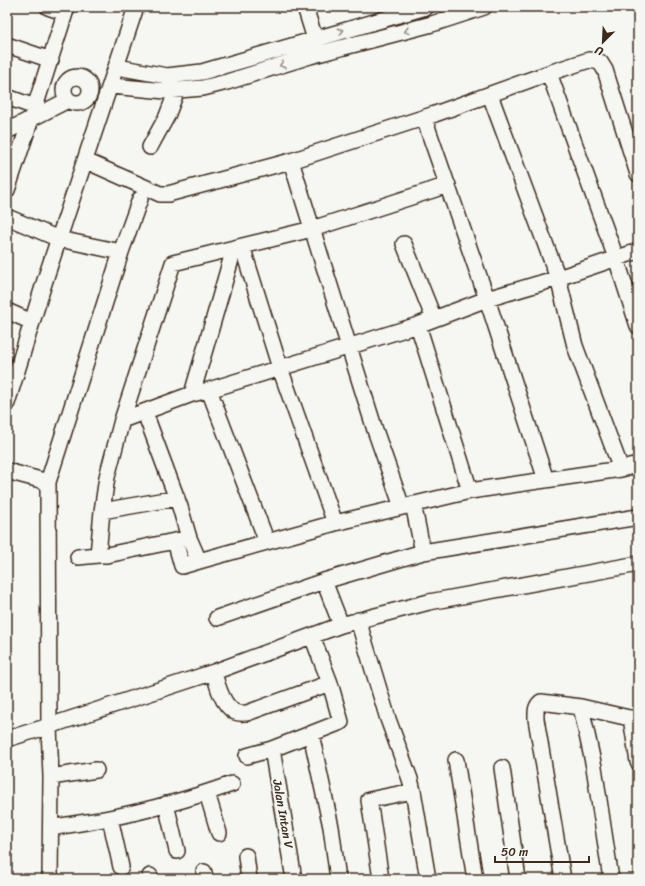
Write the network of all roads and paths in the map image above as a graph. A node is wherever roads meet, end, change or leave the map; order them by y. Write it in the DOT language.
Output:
graph roads {
  1 [pos="48,7"];
  2 [pos="136,7"];
  3 [pos="305,7"];
  4 [pos="426,7"];
  5 [pos="484,7"];
  6 [pos="66,10"];
  7 [pos="432,24"];
  8 [pos="315,38"];
  9 [pos="7,45"];
  10 [pos="51,60"];
  11 [pos="223,66"];
  12 [pos="549,73"];
  13 [pos="114,76"];
  14 [pos="227,82"];
  15 [pos="90,87"];
  16 [pos="176,90"];
  17 [pos="490,95"];
  18 [pos="7,97"];
  19 [pos="68,100"];
  20 [pos="33,113"];
  21 [pos="424,118"];
  22 [pos="10,127"];
  23 [pos="150,147"];
  24 [pos="86,161"];
  25 [pos="291,161"];
  26 [pos="638,174"];
  27 [pos="448,185"];
  28 [pos="7,190"];
  29 [pos="140,199"];
  30 [pos="7,217"];
  31 [pos="312,229"];
  32 [pos="59,239"];
  33 [pos="404,244"];
  34 [pos="238,247"];
  35 [pos="121,252"];
  36 [pos="638,252"];
  37 [pos="616,258"];
  38 [pos="558,278"];
  39 [pos="487,299"];
  40 [pos="7,311"];
  41 [pos="434,319"];
  42 [pos="32,322"];
  43 [pos="418,325"];
  44 [pos="638,326"];
  45 [pos="349,346"];
  46 [pos="280,368"];
  47 [pos="209,390"];
  48 [pos="192,394"];
  49 [pos="7,403"];
  50 [pos="145,413"];
  51 [pos="122,420"];
  52 [pos="638,465"];
  53 [pos="621,470"];
  54 [pos="7,471"];
  55 [pos="546,480"];
  56 [pos="48,482"];
  57 [pos="470,491"];
  58 [pos="177,498"];
  59 [pos="408,505"];
  60 [pos="102,511"];
  61 [pos="637,522"];
  62 [pos="335,524"];
  63 [pos="182,540"];
  64 [pos="267,542"];
  65 [pos="423,552"];
  66 [pos="98,555"];
  67 [pos="78,556"];
  68 [pos="638,564"];
  69 [pos="324,581"];
  70 [pos="217,618"];
  71 [pos="358,620"];
  72 [pos="341,625"];
  73 [pos="312,636"];
  74 [pos="214,672"];
  75 [pos="330,683"];
  76 [pos="581,707"];
  77 [pos="634,719"];
  78 [pos="49,726"];
  79 [pos="311,734"];
  80 [pos="7,738"];
  81 [pos="272,749"];
  82 [pos="247,756"];
  83 [pos="456,760"];
  84 [pos="638,762"];
  85 [pos="502,768"];
  86 [pos="96,770"];
  87 [pos="51,777"];
  88 [pos="232,784"];
  89 [pos="414,791"];
  90 [pos="207,793"];
  91 [pos="166,804"];
  92 [pos="110,818"];
  93 [pos="51,828"];
  94 [pos="219,833"];
  95 [pos="178,851"];
  96 [pos="246,856"];
  97 [pos="50,863"];
  98 [pos="121,867"];
  99 [pos="50,879"];
  100 [pos="61,879"];
  101 [pos="248,879"];
  102 [pos="294,879"];
  103 [pos="338,879"];
  104 [pos="381,879"];
  105 [pos="428,879"];
  106 [pos="476,879"];
  107 [pos="518,879"];
  108 [pos="563,879"];
  109 [pos="611,879"];
  1 -- 6 [label="street"];
  2 -- 13 [label="street"];
  3 -- 8 [label="street"];
  4 -- 7 [label="street"];
  8 -- 4 [label="street, one-way"];
  5 -- 7 [label="street"];
  6 -- 10 [label="street"];
  7 -- 14 [label="street, one-way"];
  8 -- 11 [label="street"];
  9 -- 10 [label="street"];
  10 -- 20 [label="street"];
  11 -- 13 [label="street"];
  11 -- 14 [label="street"];
  12 -- 17 [label="street"];
  12 -- 26 [label="street"];
  12 -- 37 [label="street"];
  13 -- 15 [label="street"];
  13 -- 16 [label="street"];
  13 -- 24 [label="street"];
  14 -- 16 [label="street"];
  15 -- 19 [label="street"];
  15 -- 19 [label="street"];
  16 -- 23 [label="street"];
  17 -- 21 [label="street"];
  17 -- 38 [label="street"];
  18 -- 20 [label="street"];
  19 -- 20 [label="street"];
  20 -- 22 [label="street"];
  20 -- 28 [label="street"];
  21 -- 25 [label="street"];
  21 -- 27 [label="street"];
  24 -- 25 [label="street"];
  24 -- 32 [label="street"];
  25 -- 31 [label="street"];
  27 -- 31 [label="street"];
  27 -- 39 [label="street"];
  29 -- 35 [label="street"];
  30 -- 32 [label="street"];
  31 -- 34 [label="street"];
  31 -- 45 [label="street"];
  32 -- 35 [label="street"];
  32 -- 42 [label="street"];
  33 -- 41 [label="street"];
  34 -- 46 [label="street"];
  34 -- 48 [label="street"];
  34 -- 51 [label="street"];
  35 -- 56 [label="street"];
  36 -- 37 [label="street"];
  37 -- 38 [label="street"];
  37 -- 44 [label="street"];
  38 -- 39 [label="street"];
  38 -- 53 [label="street"];
  39 -- 41 [label="street"];
  39 -- 55 [label="street"];
  40 -- 42 [label="street"];
  41 -- 43 [label="street"];
  42 -- 49 [label="street"];
  43 -- 45 [label="street"];
  43 -- 57 [label="street"];
  45 -- 46 [label="street"];
  45 -- 59 [label="street"];
  46 -- 47 [label="street"];
  46 -- 62 [label="street"];
  47 -- 48 [label="street"];
  47 -- 64 [label="street"];
  48 -- 50 [label="street"];
  50 -- 51 [label="street"];
  50 -- 58 [label="street"];
  51 -- 60 [label="street"];
  52 -- 53 [label="street"];
  53 -- 55 [label="street"];
  54 -- 56 [label="street"];
  55 -- 57 [label="street"];
  56 -- 78 [label="street"];
  57 -- 59 [label="street"];
  58 -- 60 [label="street"];
  58 -- 63 [label="street"];
  59 -- 62 [label="street"];
  59 -- 65 [label="street"];
  60 -- 66 [label="street"];
  61 -- 65 [label="street"];
  62 -- 64 [label="street"];
  63 -- 64 [label="street"];
  63 -- 66 [label="street"];
  65 -- 69 [label="street"];
  66 -- 67 [label="street"];
  68 -- 71 [label="street"];
  69 -- 70 [label="street"];
  69 -- 72 [label="street"];
  71 -- 72 [label="street"];
  71 -- 89 [label="street"];
  72 -- 73 [label="street"];
  73 -- 74 [label="street"];
  73 -- 75 [label="street"];
  74 -- 75 [label="street"];
  74 -- 78 [label="street"];
  75 -- 79 [label="street"];
  76 -- 77 [label="street"];
  76 -- 108 [label="street"];
  76 -- 109 [label="street"];
  77 -- 84 [label="street"];
  78 -- 80 [label="street"];
  78 -- 87 [label="street"];
  79 -- 81 [label="street"];
  79 -- 103 [label="street"];
  81 -- 82 [label="street"];
  81 -- 102 [label="street, Jalan Intan V"];
  83 -- 106 [label="street"];
  85 -- 107 [label="street"];
  86 -- 87 [label="street"];
  87 -- 93 [label="street"];
  88 -- 90 [label="street"];
  89 -- 104 [label="street"];
  89 -- 105 [label="street"];
  90 -- 91 [label="street"];
  90 -- 94 [label="street"];
  91 -- 92 [label="street"];
  91 -- 95 [label="street"];
  92 -- 93 [label="street"];
  92 -- 98 [label="street"];
  93 -- 97 [label="street"];
  96 -- 101 [label="street"];
  97 -- 99 [label="street"];
  97 -- 100 [label="street"];
}
